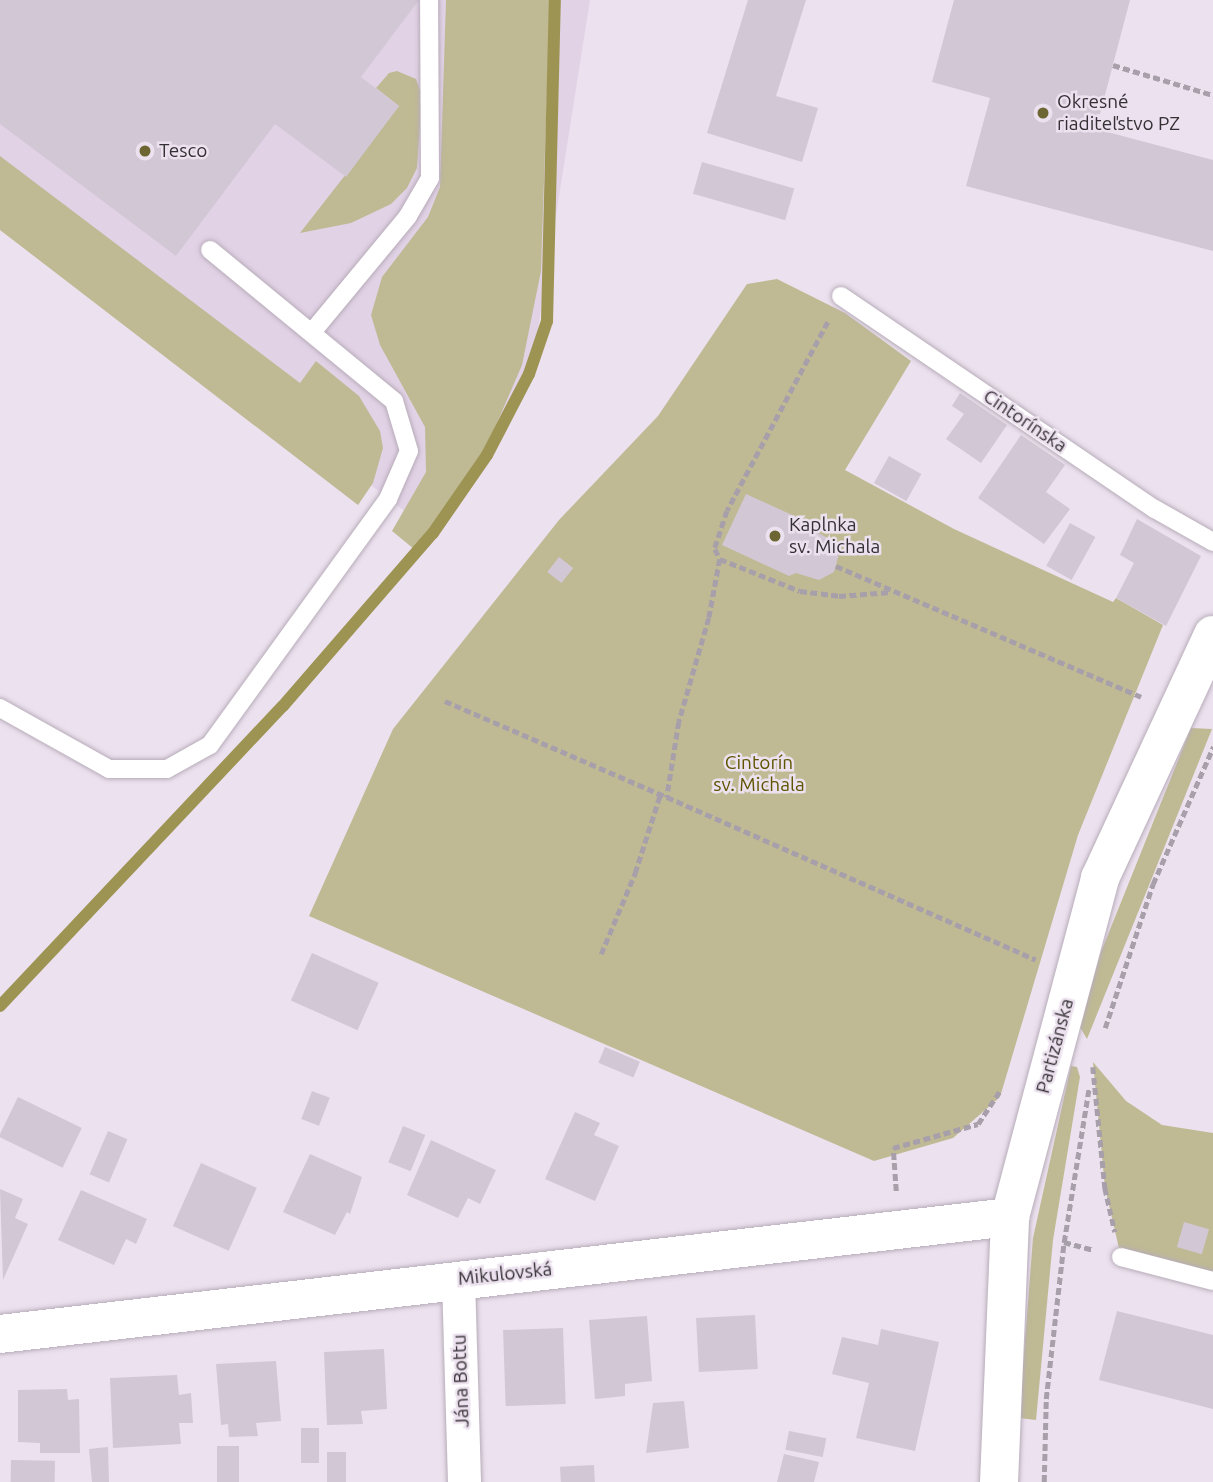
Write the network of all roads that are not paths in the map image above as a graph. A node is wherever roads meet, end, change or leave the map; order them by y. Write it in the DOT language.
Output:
graph roads {
  1 [pos="429,0"];
  2 [pos="210,250"];
  3 [pos="841,296"];
  4 [pos="313,331"];
  5 [pos="1213,542"];
  6 [pos="1213,635"];
  7 [pos="1203,679"];
  8 [pos="0,708"];
  9 [pos="1010,1217"];
  10 [pos="1121,1257"];
  11 [pos="457,1279"];
  12 [pos="1213,1281"];
  13 [pos="0,1334"];
  14 [pos="464,1482"];
  15 [pos="999,1482"];
  1 -- 4 [label="lane"];
  2 -- 4 [label="lane"];
  3 -- 5 [label="lane, Cintorínska"];
  4 -- 8 [label="lane"];
  6 -- 7 [label="street, Partizánska"];
  7 -- 9 [label="street, Partizánska"];
  9 -- 11 [label="street, Mikulovská"];
  9 -- 15 [label="street, Partizánska"];
  10 -- 12 [label="lane"];
  11 -- 13 [label="street, Mikulovská"];
  11 -- 14 [label="street, Jána Bottu"];
}
